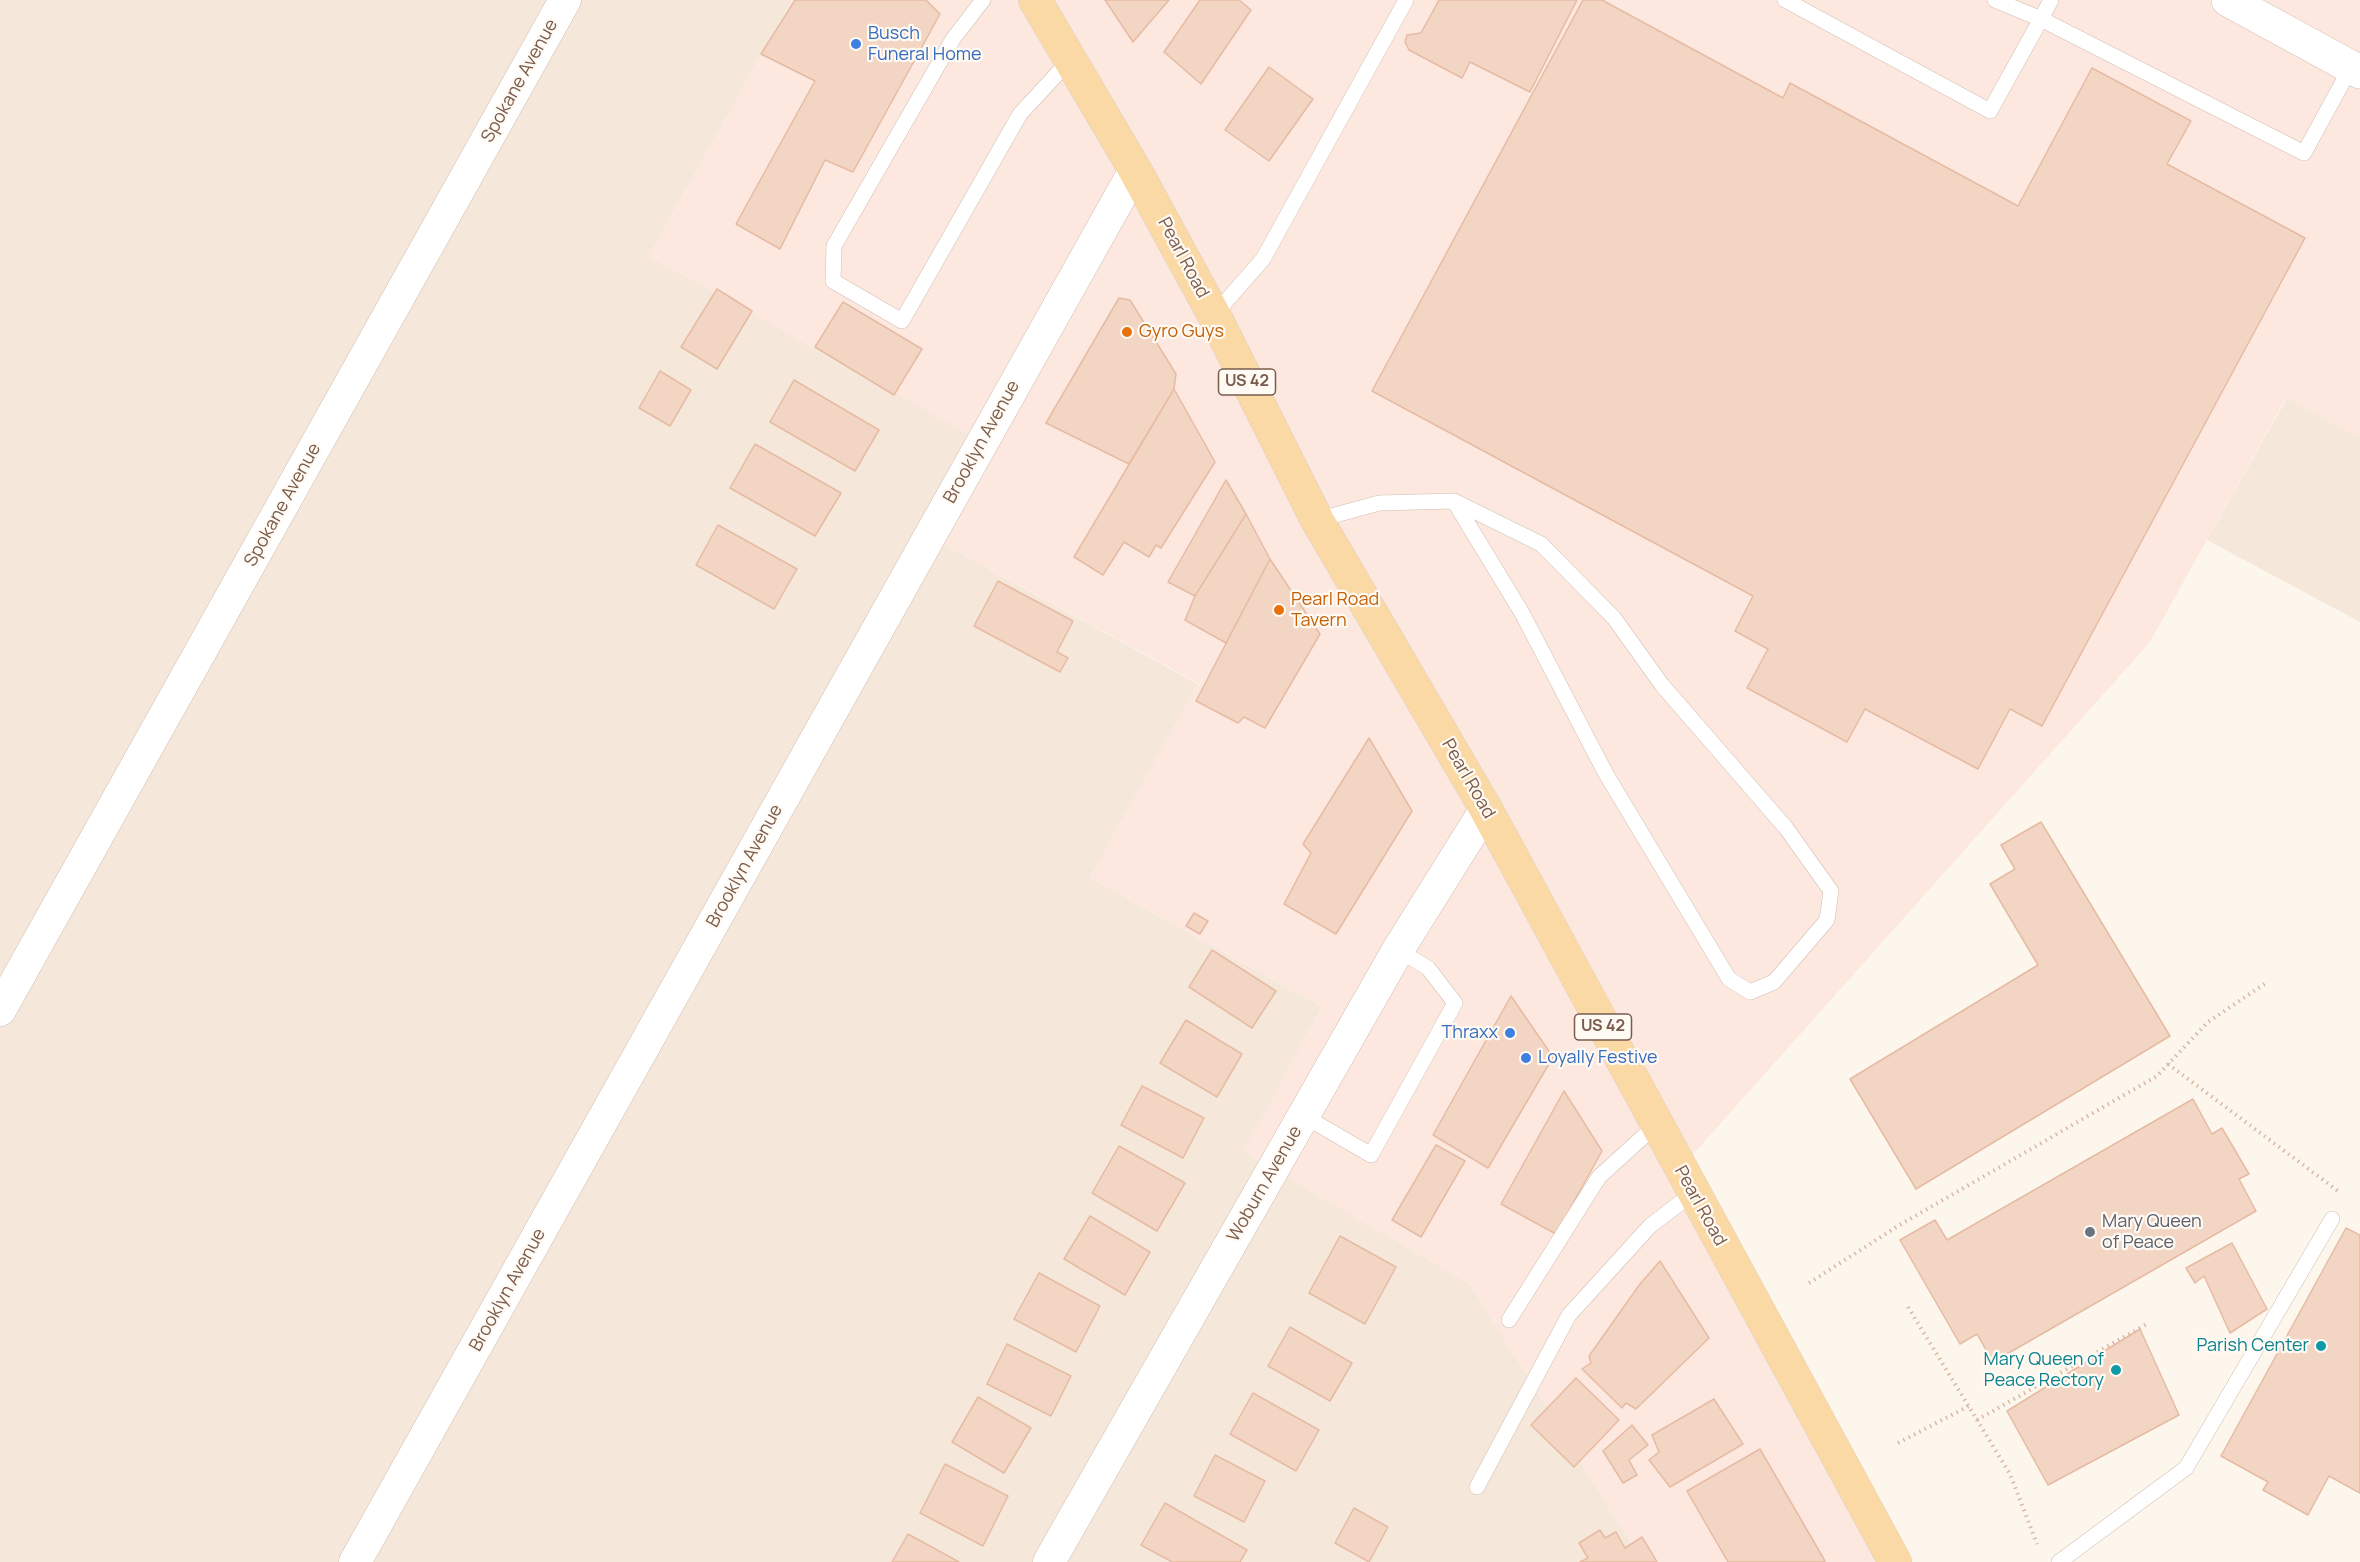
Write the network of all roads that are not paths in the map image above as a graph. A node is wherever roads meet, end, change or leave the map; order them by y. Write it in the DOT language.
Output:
graph roads {
  1 [pos="565,0"];
  2 [pos="983,0"];
  3 [pos="1035,0"];
  4 [pos="1406,0"];
  5 [pos="1785,0"];
  6 [pos="1995,0"];
  7 [pos="2051,0"];
  8 [pos="2228,0"];
  9 [pos="2262,8"];
  10 [pos="2041,19"];
  11 [pos="1070,60"];
  12 [pos="2356,69"];
  13 [pos="1135,170"];
  14 [pos="1214,315"];
  15 [pos="1454,501"];
  16 [pos="1317,520"];
  17 [pos="1486,809"];
  18 [pos="1398,950"];
  19 [pos="0,1010"];
  20 [pos="1304,1116"];
  21 [pos="1656,1125"];
  22 [pos="1693,1193"];
  23 [pos="2332,1219"];
  24 [pos="1509,1320"];
  25 [pos="1477,1487"];
  26 [pos="355,1562"];
  27 [pos="1049,1562"];
  28 [pos="1895,1562"];
  29 [pos="2059,1562"];
  1 -- 19 [label="street, Spokane Avenue"];
  2 -- 11 [label="lane"];
  3 -- 11 [label="main road, Pearl Road / US 42"];
  4 -- 14 [label="lane"];
  5 -- 10 [label="lane"];
  6 -- 10 [label="lane"];
  7 -- 10 [label="lane"];
  8 -- 9 [label="main road"];
  9 -- 12 [label="main road"];
  10 -- 12 [label="lane"];
  11 -- 13 [label="main road, Pearl Road / US 42"];
  13 -- 14 [label="main road, Pearl Road / US 42"];
  13 -- 26 [label="street, Brooklyn Avenue"];
  14 -- 16 [label="main road, Pearl Road / US 42"];
  15 -- 15 [label="lane"];
  15 -- 16 [label="lane"];
  16 -- 17 [label="main road, Pearl Road / US 42"];
  17 -- 18 [label="street, Woburn Avenue"];
  17 -- 21 [label="main road, Pearl Road / US 42"];
  18 -- 20 [label="street, Woburn Avenue"];
  18 -- 20 [label="lane"];
  20 -- 27 [label="street, Woburn Avenue"];
  21 -- 22 [label="main road, Pearl Road / US 42"];
  21 -- 24 [label="lane"];
  22 -- 25 [label="lane"];
  22 -- 28 [label="main road, Pearl Road / US 42"];
  23 -- 29 [label="lane"];
}
